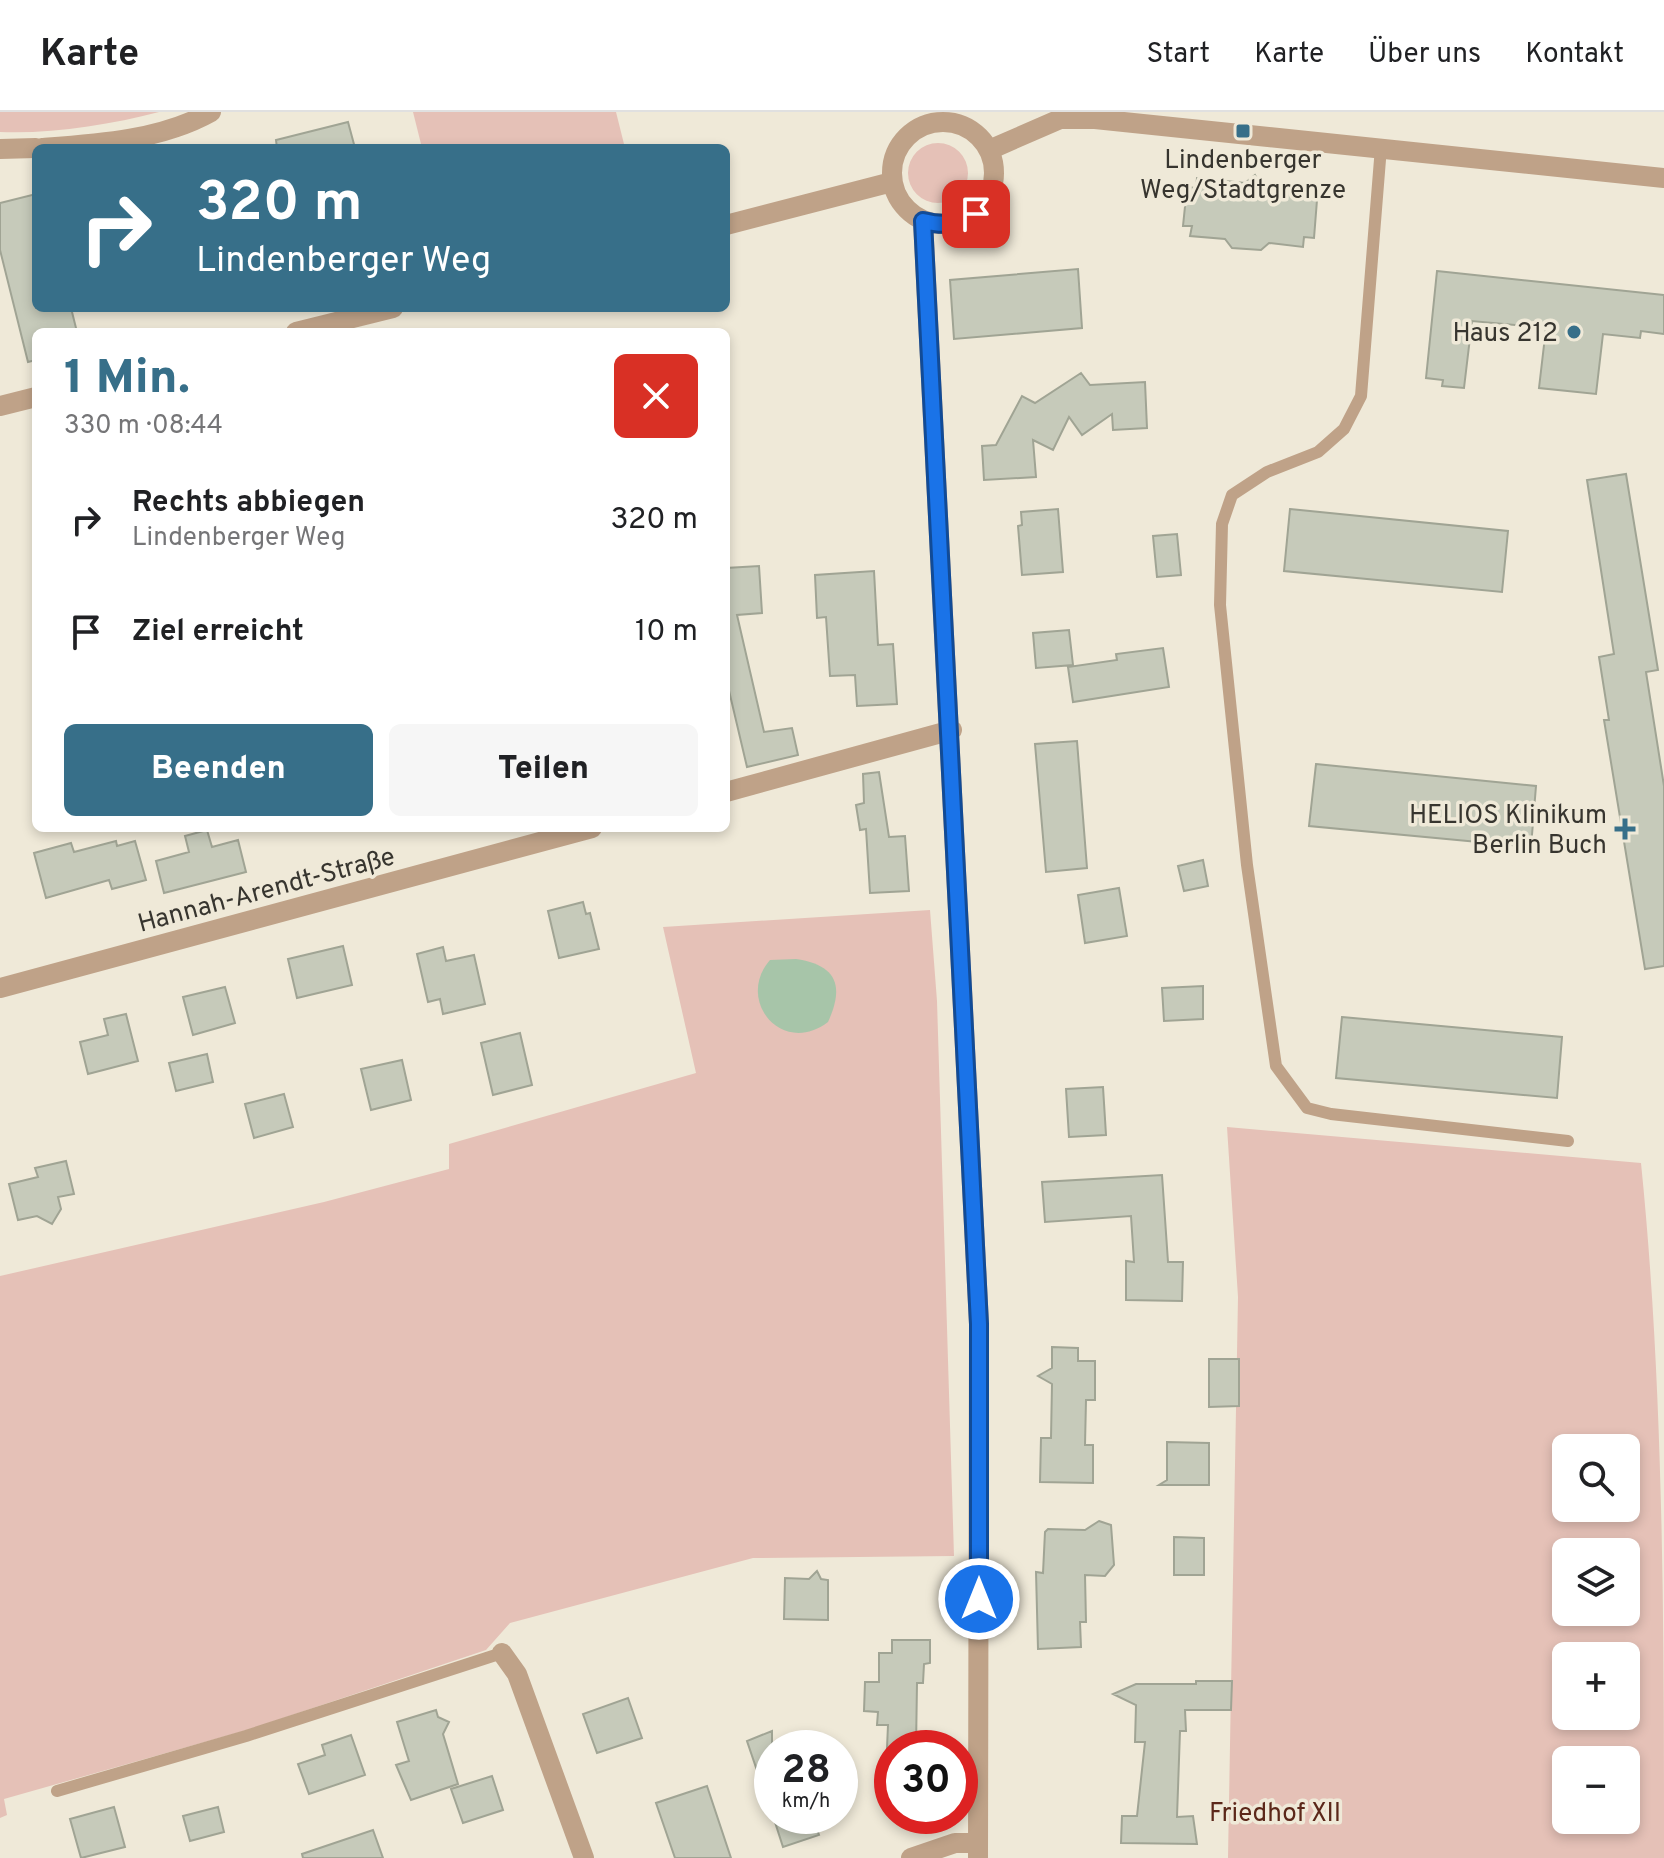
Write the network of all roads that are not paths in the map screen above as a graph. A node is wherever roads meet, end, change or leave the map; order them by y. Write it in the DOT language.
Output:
graph roads {
  1 [pos="211,112"];
  2 [pos="912,112"];
  3 [pos="906,136"];
  4 [pos="76,144"];
  5 [pos="1381,147"];
  6 [pos="32,148"];
  7 [pos="0,149"];
  8 [pos="989,150"];
  9 [pos="1664,178"];
  10 [pos="892,182"];
  11 [pos="923,221"];
  12 [pos="730,224"];
  13 [pos="377,312"];
  14 [pos="312,328"];
  15 [pos="32,398"];
  16 [pos="0,406"];
  17 [pos="952,730"];
  18 [pos="730,791"];
  19 [pos="577,832"];
  20 [pos="0,988"];
  21 [pos="1568,1141"];
  22 [pos="502,1653"];
  23 [pos="57,1791"];
  24 [pos="978,1851"];
  25 [pos="584,1858"];
  26 [pos="911,1858"];
  1 -- 4 [label="street"];
  2 -- 3 [label="street"];
  3 -- 8 [label="street"];
  3 -- 10 [label="street"];
  5 -- 8 [label="street"];
  5 -- 9 [label="street"];
  5 -- 21 [label="lane"];
  6 -- 7 [label="street"];
  8 -- 11 [label="street"];
  10 -- 11 [label="street"];
  10 -- 12 [label="street"];
  11 -- 17 [label="street"];
  13 -- 14 [label="street"];
  15 -- 16 [label="street"];
  17 -- 18 [label="street"];
  17 -- 24 [label="street"];
  19 -- 20 [label="street, Hannah-Arendt-Straße"];
  22 -- 23 [label="lane"];
  22 -- 25 [label="street"];
  24 -- 26 [label="street"];
}
